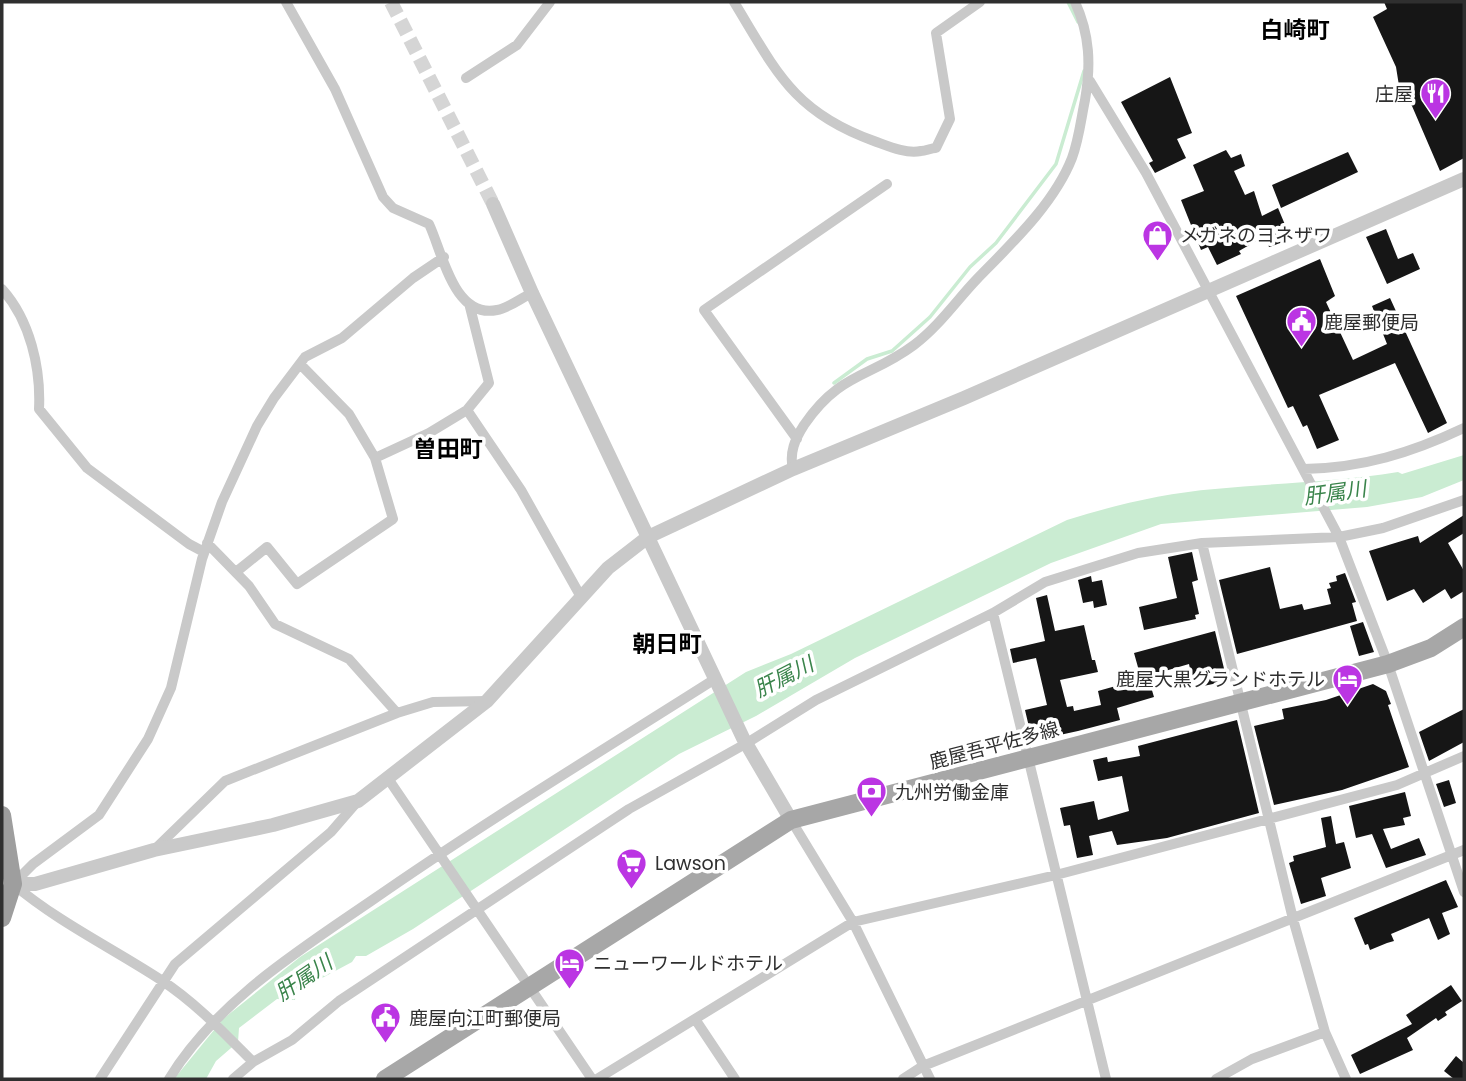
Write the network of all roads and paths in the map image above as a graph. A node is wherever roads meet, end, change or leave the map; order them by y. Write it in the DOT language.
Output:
graph roads {
  1 [pos="286,2"];
  2 [pos="550,2"];
  3 [pos="734,2"];
  4 [pos="980,2"];
  5 [pos="1075,2"];
  6 [pos="466,78"];
  7 [pos="1090,81"];
  8 [pos="1464,179"];
  9 [pos="887,184"];
  10 [pos="494,204"];
  11 [pos="444,257"];
  12 [pos="2,289"];
  13 [pos="1210,289"];
  14 [pos="532,293"];
  15 [pos="470,307"];
  16 [pos="300,364"];
  17 [pos="467,410"];
  18 [pos="1464,428"];
  19 [pos="797,439"];
  20 [pos="375,458"];
  21 [pos="793,470"];
  22 [pos="1306,473"];
  23 [pos="1464,500"];
  24 [pos="1338,534"];
  25 [pos="648,537"];
  26 [pos="1202,543"];
  27 [pos="206,547"];
  28 [pos="236,572"];
  29 [pos="581,597"];
  30 [pos="993,613"];
  31 [pos="1464,627"];
  32 [pos="1388,664"];
  33 [pos="717,683"];
  34 [pos="487,701"];
  35 [pos="1241,702"];
  36 [pos="397,713"];
  37 [pos="745,740"];
  38 [pos="1464,756"];
  39 [pos="1031,757"];
  40 [pos="1425,774"];
  41 [pos="389,780"];
  42 [pos="358,801"];
  43 [pos="2,815"];
  44 [pos="1269,817"];
  45 [pos="791,820"];
  46 [pos="154,850"];
  47 [pos="1464,850"];
  48 [pos="1453,854"];
  49 [pos="442,856"];
  50 [pos="1056,875"];
  51 [pos="13,884"];
  52 [pos="1464,891"];
  53 [pos="476,905"];
  54 [pos="2,918"];
  55 [pos="1293,919"];
  56 [pos="853,922"];
  57 [pos="163,981"];
  58 [pos="531,988"];
  59 [pos="1088,1002"];
  60 [pos="695,1019"];
  61 [pos="216,1025"];
  62 [pos="1325,1032"];
  63 [pos="253,1062"];
  64 [pos="923,1066"];
  65 [pos="100,1079"];
  66 [pos="169,1079"];
  67 [pos="233,1079"];
  68 [pos="385,1079"];
  69 [pos="592,1079"];
  70 [pos="597,1079"];
  71 [pos="735,1079"];
  72 [pos="903,1079"];
  73 [pos="930,1079"];
  74 [pos="1106,1079"];
  75 [pos="1216,1079"];
  76 [pos="1346,1079"];
  1 -- 11 [label="street"];
  2 -- 6 [label="street"];
  3 -- 4 [label="street"];
  5 -- 7 [label="street"];
  7 -- 13 [label="street"];
  7 -- 19 [label="street"];
  8 -- 13 [label="street"];
  9 -- 19 [label="street"];
  10 -- 14 [label="street"];
  11 -- 15 [label="street"];
  11 -- 16 [label="street"];
  12 -- 27 [label="street"];
  13 -- 21 [label="street"];
  13 -- 22 [label="street"];
  14 -- 15 [label="street"];
  14 -- 25 [label="street"];
  15 -- 17 [label="street"];
  16 -- 20 [label="street"];
  16 -- 27 [label="street"];
  17 -- 20 [label="street"];
  17 -- 29 [label="street"];
  18 -- 22 [label="street"];
  19 -- 21 [label="street"];
  20 -- 28 [label="street"];
  21 -- 25 [label="street"];
  22 -- 24 [label="street"];
  23 -- 24 [label="street"];
  24 -- 26 [label="street"];
  24 -- 32 [label="street"];
  25 -- 29 [label="street"];
  25 -- 33 [label="street"];
  26 -- 30 [label="street"];
  26 -- 35 [label="street"];
  27 -- 28 [label="street"];
  27 -- 51 [label="street"];
  28 -- 36 [label="street"];
  29 -- 34 [label="street"];
  30 -- 37 [label="street"];
  30 -- 39 [label="street"];
  31 -- 32 [label="main road, 鹿屋吾平佐多線"];
  32 -- 35 [label="main road, 鹿屋吾平佐多線"];
  32 -- 40 [label="street"];
  33 -- 37 [label="street"];
  33 -- 49 [label="street"];
  34 -- 36 [label="street"];
  34 -- 41 [label="street"];
  35 -- 39 [label="main road, 鹿屋吾平佐多線"];
  35 -- 44 [label="street"];
  36 -- 46 [label="street"];
  37 -- 45 [label="street"];
  37 -- 53 [label="street"];
  38 -- 40 [label="street"];
  39 -- 45 [label="main road, 鹿屋吾平佐多線"];
  39 -- 50 [label="street"];
  40 -- 44 [label="street"];
  40 -- 48 [label="street"];
  41 -- 42 [label="street"];
  41 -- 49 [label="street"];
  42 -- 46 [label="street"];
  42 -- 57 [label="street"];
  43 -- 51 [label="highway"];
  44 -- 50 [label="street"];
  44 -- 55 [label="street"];
  45 -- 56 [label="street"];
  45 -- 58 [label="main road, 鹿屋吾平佐多線"];
  46 -- 51 [label="street"];
  47 -- 48 [label="street"];
  48 -- 52 [label="street"];
  48 -- 55 [label="street"];
  49 -- 53 [label="street"];
  49 -- 61 [label="street"];
  50 -- 56 [label="street"];
  50 -- 59 [label="street"];
  51 -- 54 [label="highway"];
  51 -- 57 [label="street"];
  53 -- 58 [label="street"];
  53 -- 63 [label="street"];
  55 -- 59 [label="street"];
  55 -- 62 [label="street"];
  56 -- 60 [label="street"];
  56 -- 64 [label="street"];
  57 -- 61 [label="street"];
  57 -- 65 [label="street"];
  58 -- 68 [label="main road, 鹿屋吾平佐多線"];
  58 -- 69 [label="street"];
  59 -- 64 [label="street"];
  59 -- 74 [label="street"];
  60 -- 70 [label="street"];
  60 -- 71 [label="street"];
  61 -- 63 [label="street"];
  61 -- 66 [label="street"];
  62 -- 75 [label="street"];
  62 -- 76 [label="street"];
  63 -- 67 [label="street"];
  64 -- 72 [label="street"];
  64 -- 73 [label="street"];
}
